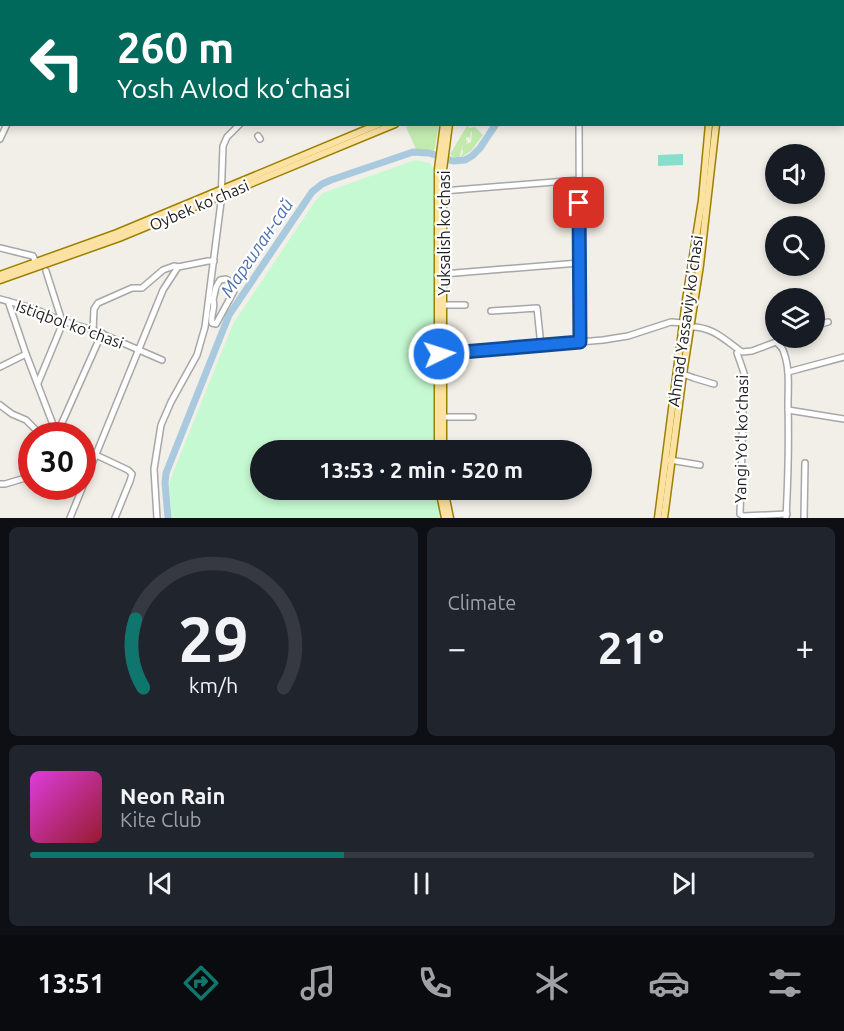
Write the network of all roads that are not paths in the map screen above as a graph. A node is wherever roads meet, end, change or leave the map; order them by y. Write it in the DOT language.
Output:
graph roads {
  1 [pos="238,126"];
  2 [pos="374,126"];
  3 [pos="390,126"];
  4 [pos="444,126"];
  5 [pos="449,126"];
  6 [pos="579,126"];
  7 [pos="709,126"];
  8 [pos="717,126"];
  9 [pos="442,153"];
  10 [pos="441,169"];
  11 [pos="579,180"];
  12 [pos="443,191"];
  13 [pos="221,192"];
  14 [pos="0,248"];
  15 [pos="214,261"];
  16 [pos="36,263"];
  17 [pos="579,263"];
  18 [pos="178,267"];
  19 [pos="46,272"];
  20 [pos="0,274"];
  21 [pos="443,274"];
  22 [pos="0,280"];
  23 [pos="0,299"];
  24 [pos="8,301"];
  25 [pos="211,301"];
  26 [pos="465,304"];
  27 [pos="443,305"];
  28 [pos="490,311"];
  29 [pos="62,321"];
  30 [pos="828,322"];
  31 [pos="825,323"];
  32 [pos="686,325"];
  33 [pos="93,330"];
  34 [pos="102,333"];
  35 [pos="580,342"];
  36 [pos="541,346"];
  37 [pos="765,346"];
  38 [pos="782,348"];
  39 [pos="139,350"];
  40 [pos="26,354"];
  41 [pos="441,354"];
  42 [pos="736,354"];
  43 [pos="844,357"];
  44 [pos="162,360"];
  45 [pos="0,367"];
  46 [pos="788,372"];
  47 [pos="683,374"];
  48 [pos="38,383"];
  49 [pos="714,384"];
  50 [pos="0,405"];
  51 [pos="788,410"];
  52 [pos="447,417"];
  53 [pos="473,417"];
  54 [pos="844,419"];
  55 [pos="28,422"];
  56 [pos="53,422"];
  57 [pos="62,422"];
  58 [pos="441,440"];
  59 [pos="96,455"];
  60 [pos="668,460"];
  61 [pos="805,464"];
  62 [pos="700,465"];
  63 [pos="18,480"];
  64 [pos="0,484"];
  65 [pos="77,500"];
  66 [pos="441,500"];
  67 [pos="446,500"];
  68 [pos="787,516"];
  69 [pos="70,518"];
  70 [pos="115,518"];
  71 [pos="157,518"];
  72 [pos="445,518"];
  73 [pos="450,518"];
  74 [pos="658,518"];
  75 [pos="664,518"];
  76 [pos="804,518"];
  1 -- 13 [label="street"];
  2 -- 13 [label="main road, Oybek ko‘chasi"];
  3 -- 13 [label="main road, Oybek ko‘chasi"];
  4 -- 9 [label="main road, Yuksalish koʻchasi"];
  5 -- 9 [label="main road, Yuksalish koʻchasi"];
  6 -- 11 [label="street"];
  7 -- 32 [label="main road, Ahmad Yassaviy ko'chasi"];
  8 -- 32 [label="main road, Ahmad Yassaviy ko'chasi"];
  9 -- 10 [label="main road, Yuksalish koʻchasi"];
  10 -- 12 [label="main road, Yuksalish koʻchasi"];
  10 -- 41 [label="main road, Yuksalish koʻchasi"];
  11 -- 12 [label="street"];
  11 -- 17 [label="street"];
  12 -- 21 [label="main road, Yuksalish koʻchasi"];
  13 -- 15 [label="street"];
  13 -- 16 [label="main road, Oybek ko‘chasi"];
  13 -- 22 [label="main road, Oybek ko‘chasi"];
  14 -- 16 [label="street"];
  15 -- 18 [label="street"];
  15 -- 25 [label="street"];
  16 -- 20 [label="main road, Oybek ko‘chasi"];
  17 -- 21 [label="street"];
  17 -- 35 [label="street"];
  18 -- 33 [label="street"];
  18 -- 39 [label="street"];
  19 -- 29 [label="street"];
  21 -- 27 [label="main road, Yuksalish koʻchasi"];
  23 -- 24 [label="street, Istiqbol koʻchasi"];
  24 -- 29 [label="street, Istiqbol koʻchasi"];
  24 -- 40 [label="street"];
  25 -- 25 [label="street"];
  25 -- 71 [label="street"];
  26 -- 27 [label="street"];
  27 -- 41 [label="main road, Yuksalish koʻchasi"];
  28 -- 36 [label="street"];
  29 -- 33 [label="street, Istiqbol koʻchasi"];
  29 -- 48 [label="street"];
  30 -- 31 [label="street"];
  32 -- 35 [label="street"];
  32 -- 37 [label="street"];
  32 -- 47 [label="main road, Ahmad Yassaviy ko'chasi"];
  32 -- 60 [label="main road, Ahmad Yassaviy ko'chasi"];
  33 -- 34 [label="street, Istiqbol koʻchasi"];
  34 -- 39 [label="street, Istiqbol koʻchasi"];
  34 -- 57 [label="street"];
  35 -- 36 [label="street"];
  36 -- 41 [label="street"];
  38 -- 46 [label="street"];
  39 -- 44 [label="street, Istiqbol koʻchasi"];
  39 -- 59 [label="street"];
  40 -- 45 [label="street"];
  40 -- 48 [label="street"];
  41 -- 58 [label="main road, Yuksalish koʻchasi"];
  42 -- 68 [label="street, Yangi Yoʻl koʻchasi"];
  43 -- 46 [label="street"];
  46 -- 51 [label="street"];
  47 -- 49 [label="street"];
  47 -- 60 [label="main road, Ahmad Yassaviy ko'chasi"];
  48 -- 56 [label="street"];
  50 -- 55 [label="street"];
  51 -- 54 [label="street"];
  51 -- 68 [label="street"];
  52 -- 53 [label="street"];
  59 -- 70 [label="street"];
  60 -- 62 [label="street"];
  60 -- 74 [label="main road, Ahmad Yassaviy ko'chasi"];
  60 -- 75 [label="main road"];
  61 -- 76 [label="street"];
  63 -- 64 [label="street"];
  65 -- 69 [label="street"];
  66 -- 72 [label="main road"];
  67 -- 73 [label="main road"];
}
